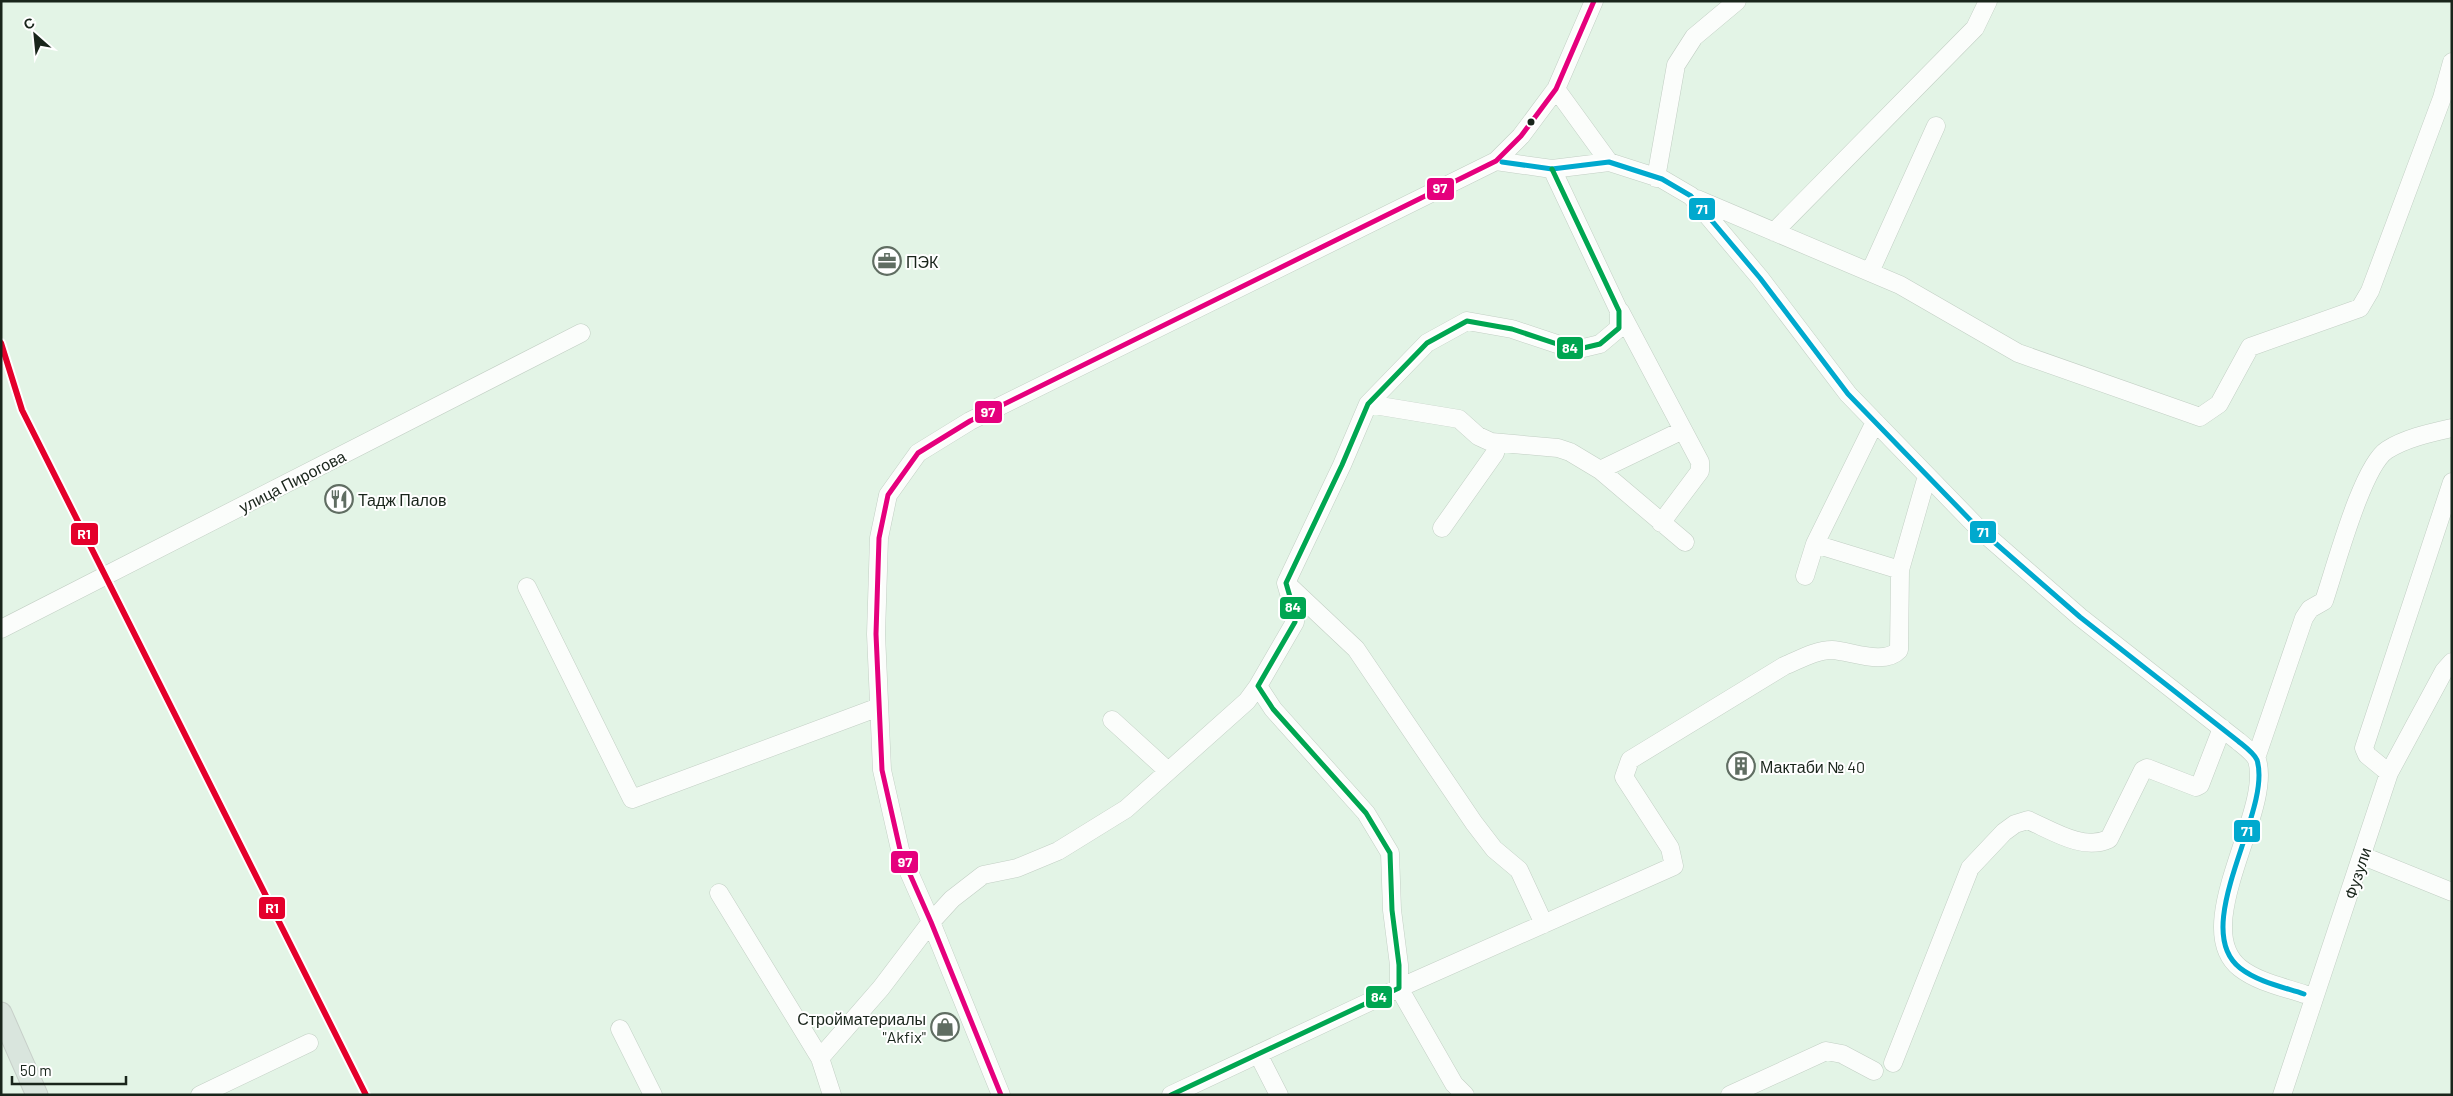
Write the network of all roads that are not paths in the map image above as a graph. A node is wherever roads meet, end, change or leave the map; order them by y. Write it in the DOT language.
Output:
graph roads {
  1 [pos="1594,1"];
  2 [pos="1737,1"];
  3 [pos="1988,1"];
  4 [pos="2452,62"];
  5 [pos="1556,89"];
  6 [pos="1936,126"];
  7 [pos="1496,161"];
  8 [pos="1609,162"];
  9 [pos="1552,169"];
  10 [pos="1656,178"];
  11 [pos="1692,196"];
  12 [pos="1774,232"];
  13 [pos="1870,272"];
  14 [pos="1619,311"];
  15 [pos="581,333"];
  16 [pos="1368,404"];
  17 [pos="1875,422"];
  18 [pos="2452,428"];
  19 [pos="1683,430"];
  20 [pos="1498,443"];
  21 [pos="1600,470"];
  22 [pos="1927,476"];
  23 [pos="2452,482"];
  24 [pos="1661,523"];
  25 [pos="1442,528"];
  26 [pos="1685,542"];
  27 [pos="1815,544"];
  28 [pos="1900,570"];
  29 [pos="1805,576"];
  30 [pos="1286,583"];
  31 [pos="527,587"];
  32 [pos="1,629"];
  33 [pos="2449,671"];
  34 [pos="1258,686"];
  35 [pos="879,707"];
  36 [pos="1112,720"];
  37 [pos="2222,728"];
  38 [pos="2256,758"];
  39 [pos="1168,771"];
  40 [pos="2389,773"];
  41 [pos="2363,856"];
  42 [pos="2452,892"];
  43 [pos="720,893"];
  44 [pos="931,922"];
  45 [pos="1544,924"];
  46 [pos="1399,988"];
  47 [pos="2304,994"];
  48 [pos="4,1026"];
  49 [pos="620,1029"];
  50 [pos="309,1043"];
  51 [pos="1258,1054"];
  52 [pos="820,1058"];
  53 [pos="1893,1064"];
  54 [pos="1874,1071"];
  55 [pos="37,1095"];
  56 [pos="200,1095"];
  57 [pos="654,1095"];
  58 [pos="832,1095"];
  59 [pos="1001,1095"];
  60 [pos="1171,1095"];
  61 [pos="1279,1095"];
  62 [pos="1465,1095"];
  63 [pos="1730,1095"];
  64 [pos="2282,1095"];
  1 -- 5 [label="street"];
  2 -- 10 [label="street"];
  3 -- 12 [label="street"];
  4 -- 13 [label="street"];
  5 -- 7 [label="street"];
  5 -- 8 [label="street"];
  6 -- 13 [label="street"];
  7 -- 9 [label="street"];
  7 -- 35 [label="street"];
  8 -- 9 [label="street"];
  8 -- 10 [label="street"];
  9 -- 14 [label="street"];
  10 -- 11 [label="street"];
  11 -- 12 [label="street"];
  11 -- 17 [label="street"];
  12 -- 13 [label="street"];
  14 -- 16 [label="street"];
  14 -- 19 [label="street"];
  15 -- 32 [label="street, улица Пирогова"];
  16 -- 20 [label="street"];
  16 -- 30 [label="street"];
  17 -- 22 [label="street"];
  17 -- 27 [label="street"];
  18 -- 38 [label="street"];
  19 -- 21 [label="street"];
  19 -- 24 [label="street"];
  20 -- 21 [label="street"];
  20 -- 25 [label="street"];
  21 -- 24 [label="street"];
  22 -- 28 [label="street"];
  22 -- 37 [label="street"];
  23 -- 40 [label="street"];
  24 -- 26 [label="street"];
  27 -- 28 [label="street"];
  27 -- 29 [label="street"];
  28 -- 45 [label="street"];
  30 -- 34 [label="street"];
  30 -- 45 [label="street"];
  31 -- 35 [label="street"];
  33 -- 40 [label="street, Фузули"];
  34 -- 39 [label="street"];
  34 -- 46 [label="street"];
  35 -- 44 [label="street"];
  36 -- 39 [label="street"];
  37 -- 38 [label="street"];
  37 -- 53 [label="street"];
  38 -- 47 [label="street"];
  39 -- 44 [label="street"];
  40 -- 41 [label="street, Фузули"];
  41 -- 42 [label="street"];
  41 -- 64 [label="street, Фузули"];
  43 -- 52 [label="street"];
  44 -- 52 [label="street"];
  44 -- 59 [label="street"];
  45 -- 46 [label="street"];
  46 -- 51 [label="street"];
  46 -- 62 [label="street"];
  48 -- 55 [label="main road"];
  49 -- 57 [label="street"];
  50 -- 56 [label="street"];
  51 -- 60 [label="street"];
  51 -- 61 [label="street"];
  52 -- 58 [label="street"];
  54 -- 63 [label="street"];
}
